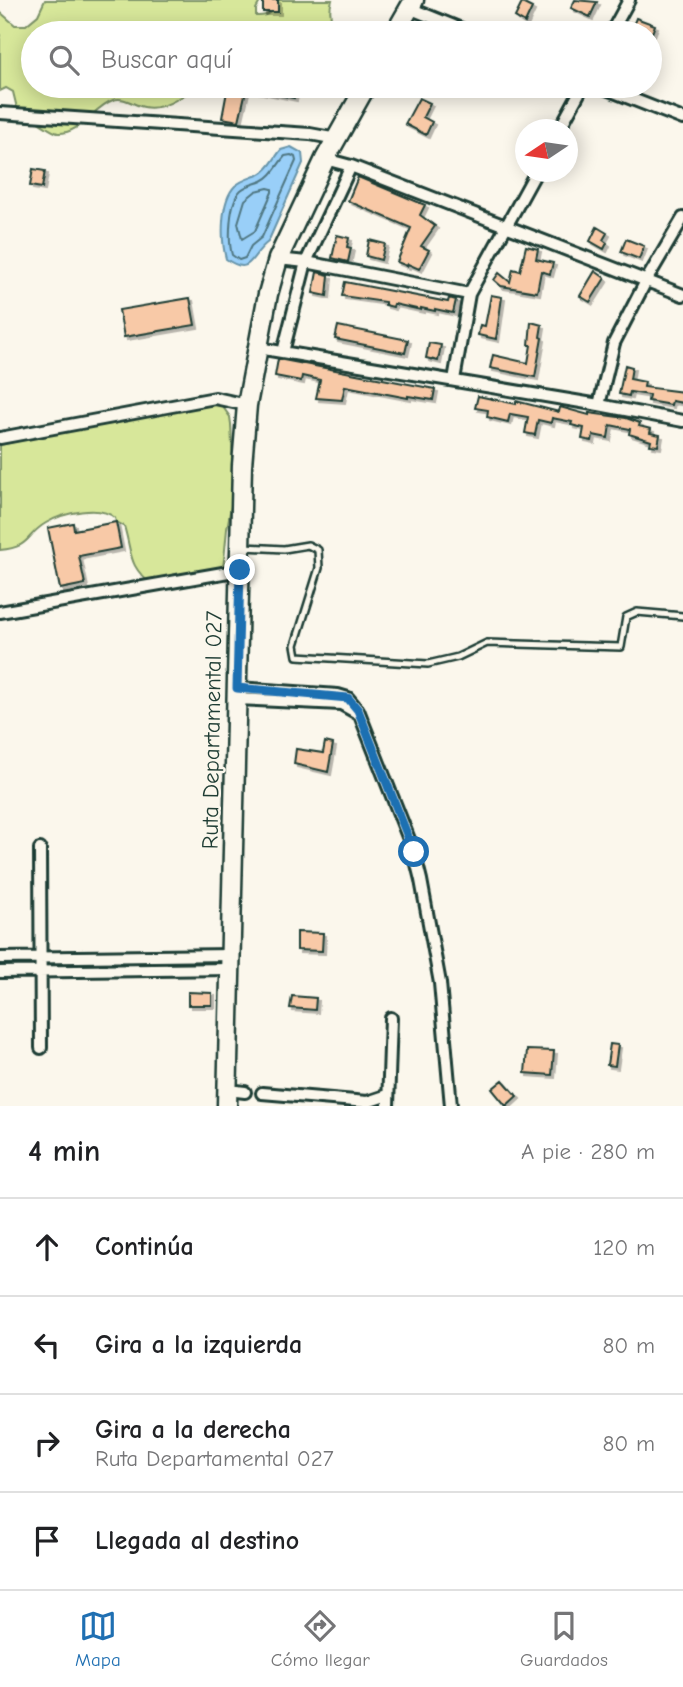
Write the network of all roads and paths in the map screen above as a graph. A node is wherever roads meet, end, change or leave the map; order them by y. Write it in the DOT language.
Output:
graph roads {
  1 [pos="629,0"];
  2 [pos="412,4"];
  3 [pos="402,21"];
  4 [pos="447,21"];
  5 [pos="618,21"];
  6 [pos="359,98"];
  7 [pos="576,98"];
  8 [pos="630,98"];
  9 [pos="0,113"];
  10 [pos="565,119"];
  11 [pos="683,119"];
  12 [pos="337,139"];
  13 [pos="325,159"];
  14 [pos="351,166"];
  15 [pos="530,182"];
  16 [pos="683,218"];
  17 [pos="505,227"];
  18 [pos="278,259"];
  19 [pos="306,262"];
  20 [pos="646,281"];
  21 [pos="469,293"];
  22 [pos="683,295"];
  23 [pos="258,348"];
  24 [pos="283,352"];
  25 [pos="454,380"];
  26 [pos="247,405"];
  27 [pos="599,405"];
  28 [pos="683,421"];
  29 [pos="0,438"];
  30 [pos="240,547"];
  31 [pos="240,570"];
  32 [pos="0,612"];
  33 [pos="683,615"];
  34 [pos="237,693"];
  35 [pos="40,849"];
  36 [pos="0,958"];
  37 [pos="41,958"];
  38 [pos="231,962"];
  39 [pos="0,972"];
  40 [pos="41,972"];
  41 [pos="391,1018"];
  42 [pos="41,1048"];
  43 [pos="262,1093"];
  44 [pos="232,1098"];
  45 [pos="388,1101"];
  46 [pos="239,1106"];
  47 [pos="451,1106"];
  1 -- 5 [label="street"];
  2 -- 3 [label="main road"];
  2 -- 4 [label="street"];
  6 -- 12 [label="main road, Ruta Departamental 027"];
  7 -- 10 [label="street"];
  8 -- 11 [label="street"];
  9 -- 12 [label="street"];
  12 -- 13 [label="main road, Ruta Departamental 027"];
  13 -- 14 [label="street"];
  13 -- 18 [label="main road, Ruta Departamental 027"];
  14 -- 17 [label="street"];
  14 -- 19 [label="street"];
  15 -- 17 [label="street"];
  16 -- 20 [label="street"];
  17 -- 20 [label="street"];
  17 -- 21 [label="street"];
  18 -- 19 [label="street"];
  18 -- 23 [label="main road, Ruta Departamental 027"];
  19 -- 21 [label="street"];
  19 -- 24 [label="street"];
  20 -- 22 [label="street"];
  20 -- 27 [label="street"];
  21 -- 25 [label="street"];
  23 -- 24 [label="street"];
  23 -- 26 [label="main road, Ruta Departamental 027"];
  24 -- 25 [label="street"];
  25 -- 27 [label="street"];
  26 -- 29 [label="street"];
  26 -- 30 [label="main road, Ruta Departamental 027"];
  27 -- 28 [label="street"];
  30 -- 31 [label="main road, Ruta Departamental 027"];
  30 -- 33 [label="lane"];
  31 -- 32 [label="street"];
  31 -- 34 [label="main road, Ruta Departamental 027"];
  34 -- 38 [label="main road, Ruta Departamental 027"];
  34 -- 47 [label="street"];
  35 -- 37 [label="street"];
  36 -- 37 [label="street"];
  37 -- 38 [label="street"];
  37 -- 40 [label="street"];
  38 -- 40 [label="street"];
  38 -- 44 [label="main road, Ruta Departamental 027"];
  39 -- 40 [label="street"];
  40 -- 42 [label="street"];
  41 -- 45 [label="street"];
  43 -- 45 [label="street"];
  44 -- 46 [label="street"];
}
